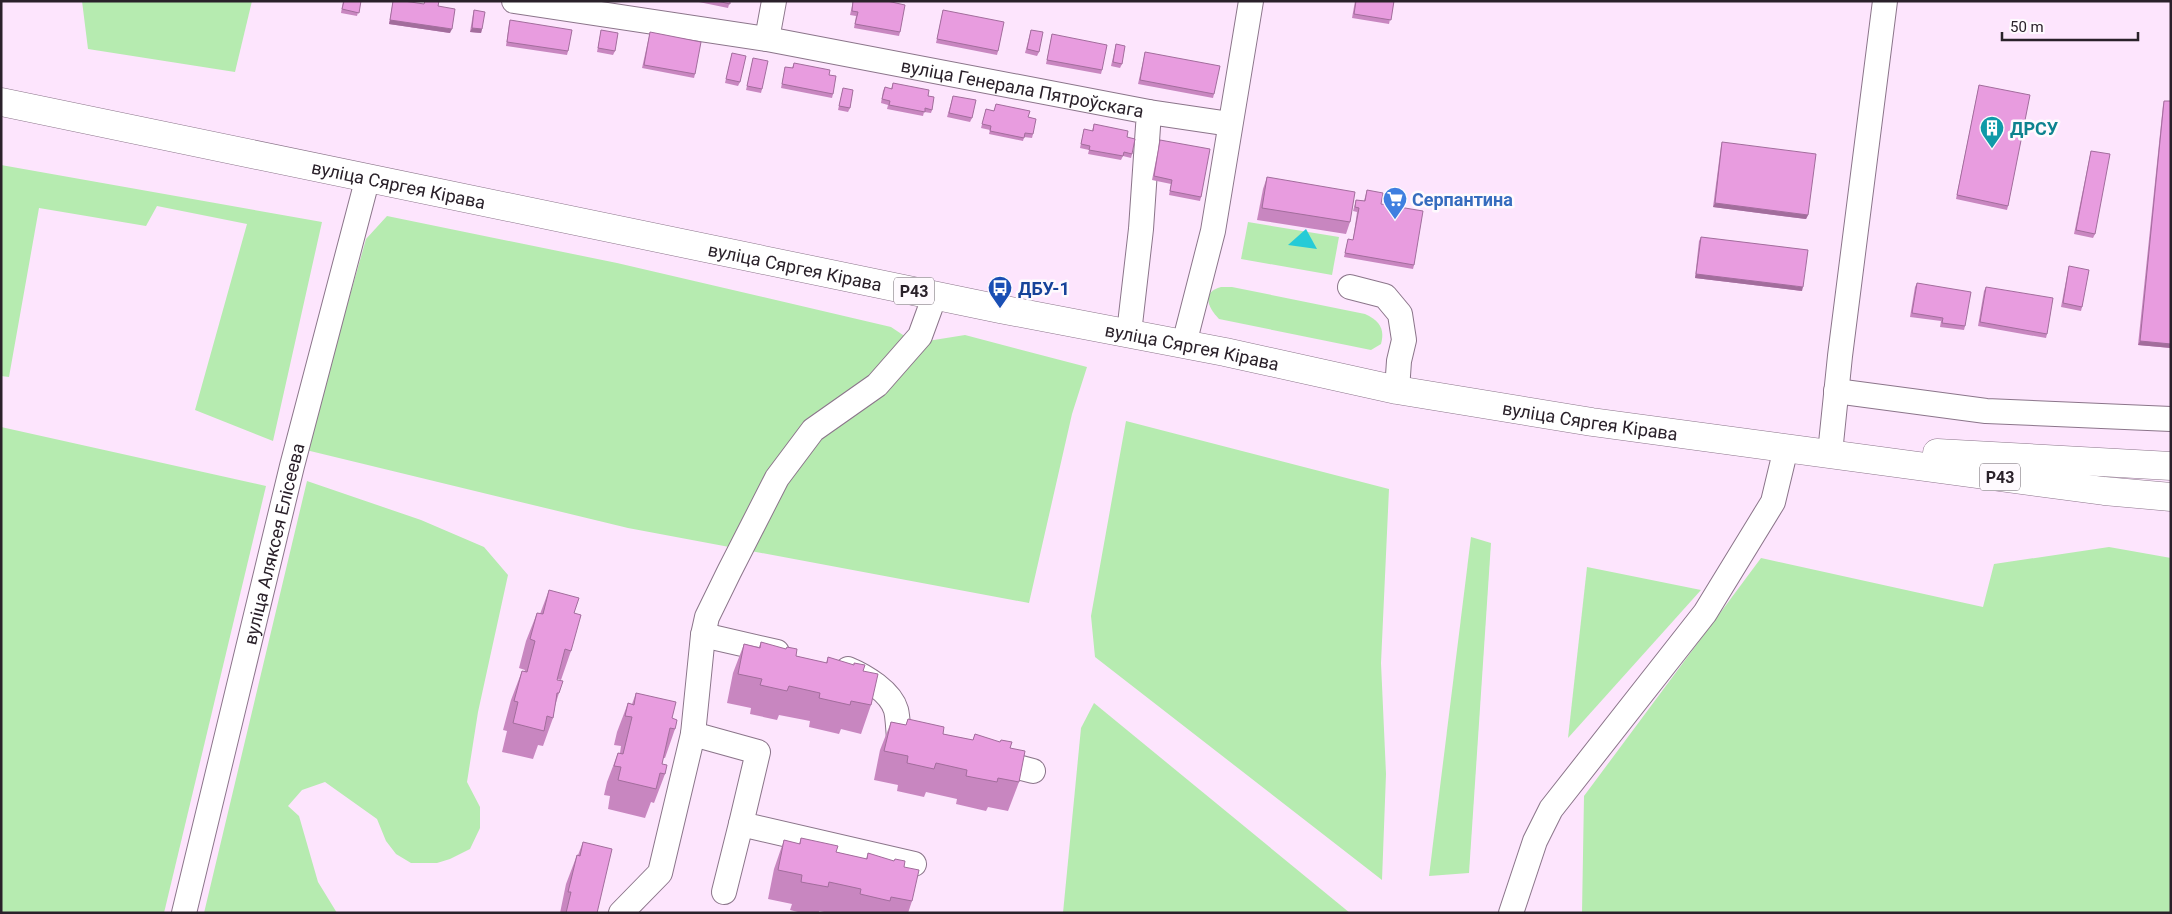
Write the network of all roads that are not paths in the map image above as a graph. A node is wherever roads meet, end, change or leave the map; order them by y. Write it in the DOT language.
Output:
graph roads {
  1 [pos="514,1"];
  2 [pos="774,1"];
  3 [pos="1252,1"];
  4 [pos="1885,1"];
  5 [pos="767,39"];
  6 [pos="1,102"];
  7 [pos="1149,112"];
  8 [pos="1230,124"];
  9 [pos="368,177"];
  10 [pos="1350,287"];
  11 [pos="935,295"];
  12 [pos="1129,333"];
  13 [pos="1184,344"];
  14 [pos="1397,390"];
  15 [pos="1836,391"];
  16 [pos="2171,419"];
  17 [pos="1786,448"];
  18 [pos="1830,453"];
  19 [pos="2171,466"];
  20 [pos="2171,497"];
  21 [pos="703,635"];
  22 [pos="799,657"];
  23 [pos="828,664"];
  24 [pos="693,734"];
  25 [pos="935,747"];
  26 [pos="970,755"];
  27 [pos="1033,771"];
  28 [pos="741,824"];
  29 [pos="914,864"];
  30 [pos="724,892"];
  31 [pos="184,913"];
  32 [pos="620,913"];
  33 [pos="1512,913"];
  1 -- 5 [label="street, вуліца Генерала Пятроўскага"];
  2 -- 5 [label="street"];
  3 -- 8 [label="street"];
  4 -- 15 [label="street"];
  5 -- 7 [label="street, вуліца Генерала Пятроўскага"];
  6 -- 9 [label="main road, вуліца Сяргея Кірава / Р43"];
  7 -- 8 [label="street"];
  7 -- 12 [label="street, вуліца Генерала Пятроўскага"];
  8 -- 13 [label="street"];
  9 -- 11 [label="main road, вуліца Сяргея Кірава / Р43"];
  9 -- 31 [label="street, вуліца Аляксея Елісеева"];
  10 -- 14 [label="street"];
  11 -- 12 [label="main road, вуліца Сяргея Кірава / Р43"];
  11 -- 21 [label="street"];
  12 -- 13 [label="main road, вуліца Сяргея Кірава / Р43"];
  13 -- 14 [label="main road, вуліца Сяргея Кірава / Р43"];
  14 -- 17 [label="main road, вуліца Сяргея Кірава / Р43"];
  15 -- 16 [label="street"];
  15 -- 18 [label="street"];
  17 -- 18 [label="main road, вуліца Сяргея Кірава / Р43"];
  17 -- 33 [label="street"];
  18 -- 19 [label="main road, вуліца Сяргея Кірава / Р43"];
  18 -- 20 [label="main road, вуліца Сяргея Кірава / Р43"];
  21 -- 22 [label="street"];
  21 -- 24 [label="street"];
  23 -- 25 [label="street"];
  24 -- 28 [label="street"];
  24 -- 32 [label="street"];
  26 -- 27 [label="street"];
  28 -- 29 [label="street"];
  28 -- 30 [label="street"];
}
